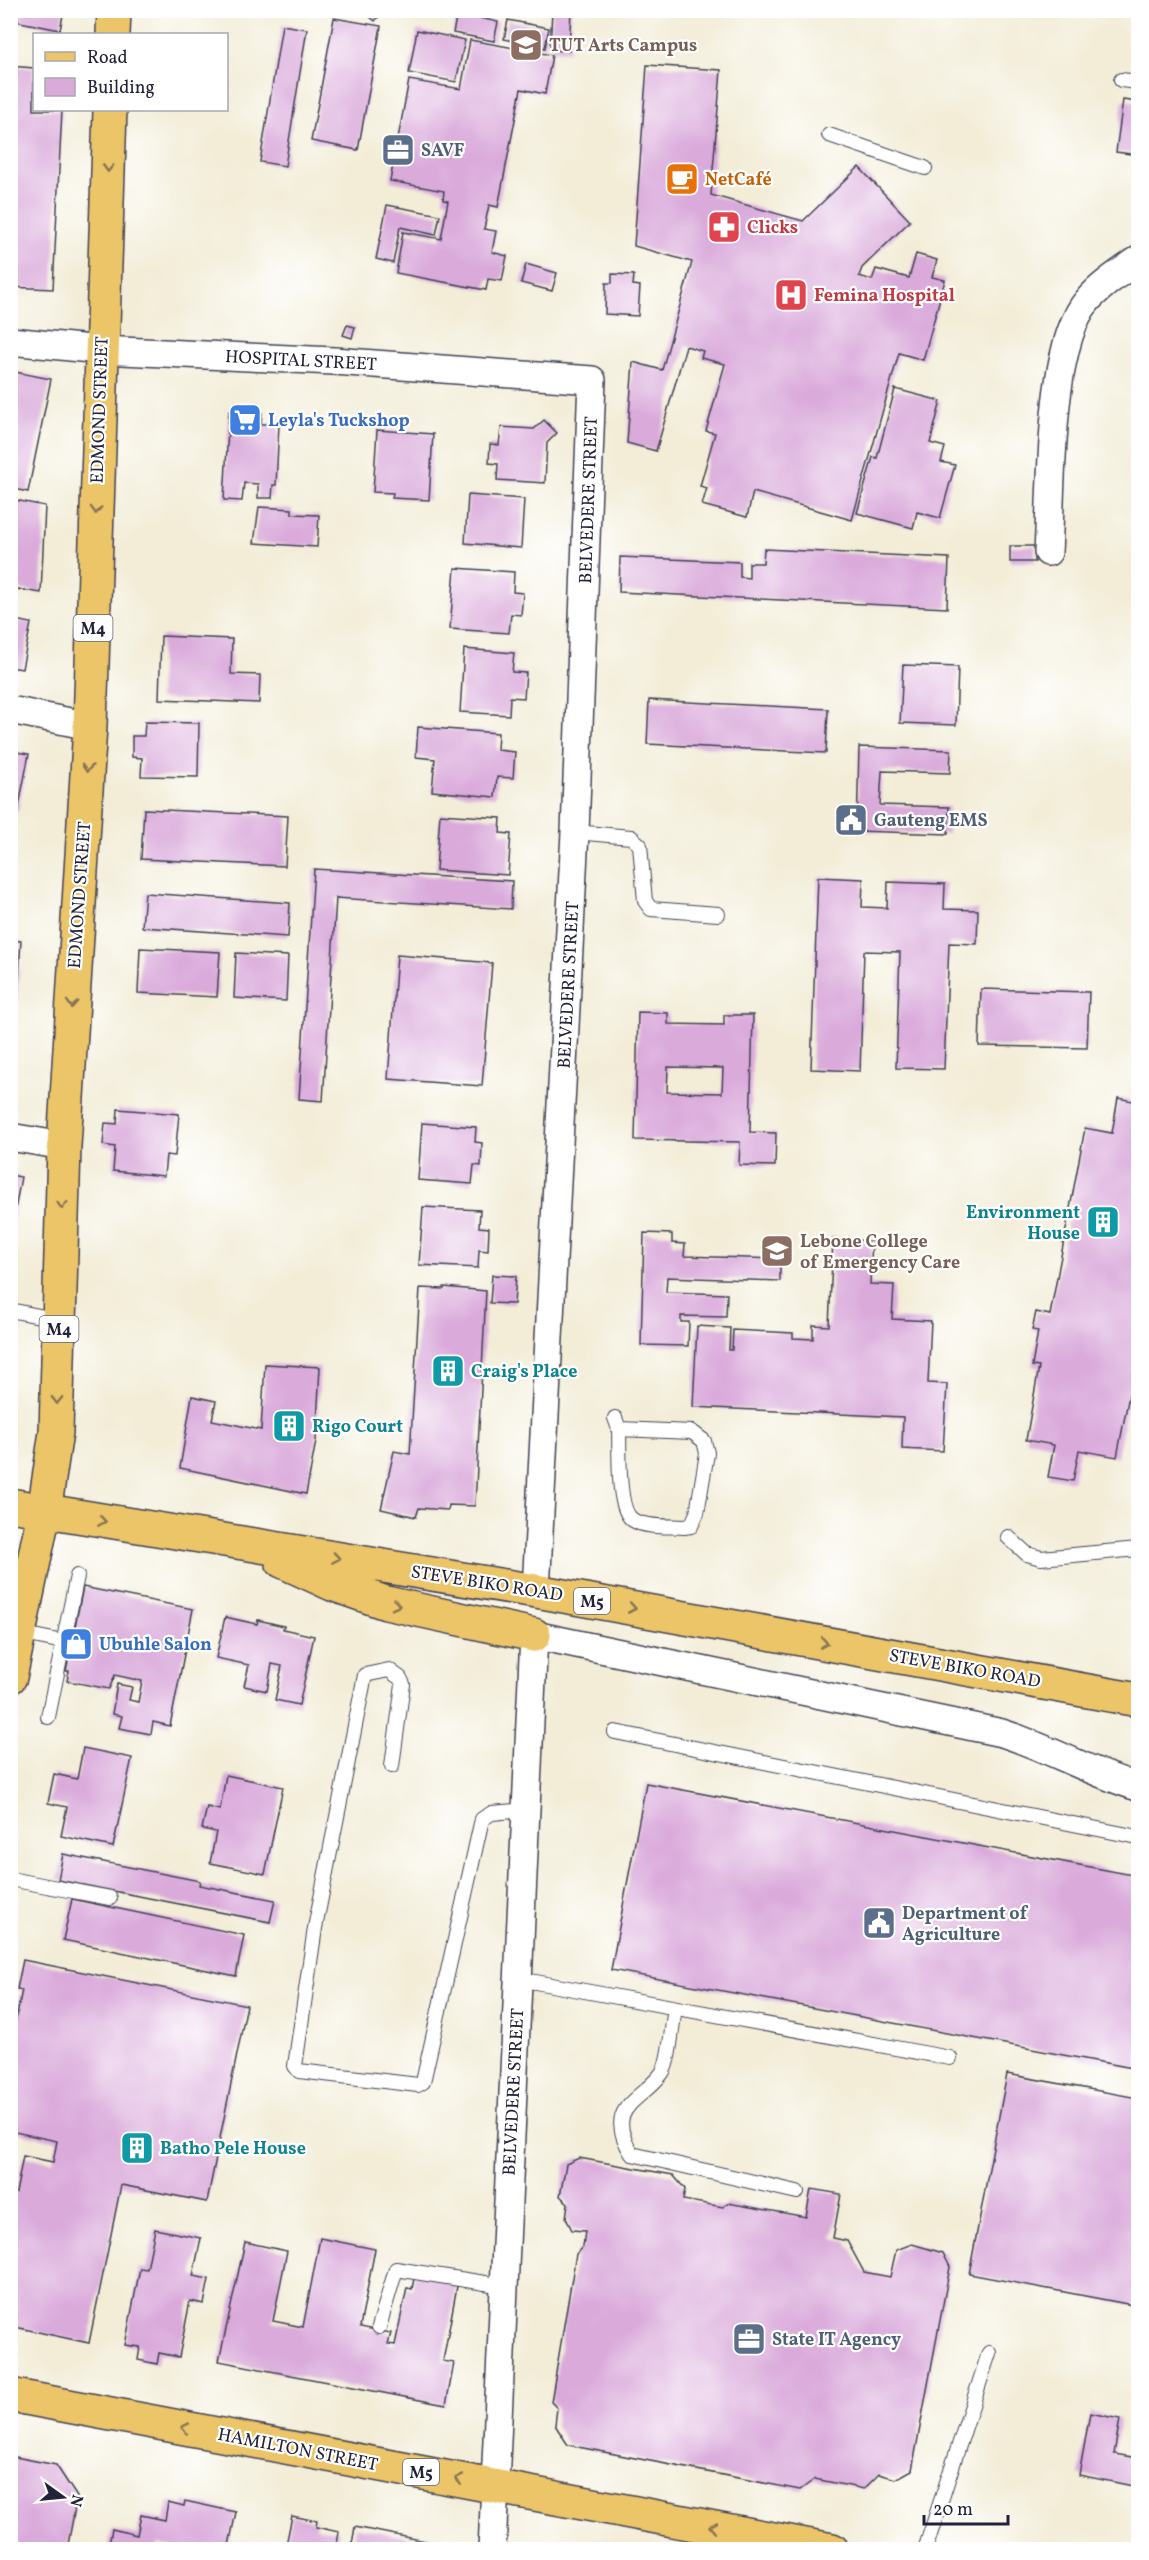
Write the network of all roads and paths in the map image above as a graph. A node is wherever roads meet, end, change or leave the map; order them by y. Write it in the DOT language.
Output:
graph roads {
  1 [pos="114,10"];
  2 [pos="113,33"];
  3 [pos="1121,80"];
  4 [pos="1138,82"];
  5 [pos="110,111"];
  6 [pos="830,135"];
  7 [pos="925,168"];
  8 [pos="1138,260"];
  9 [pos="10,341"];
  10 [pos="101,350"];
  11 [pos="592,380"];
  12 [pos="1048,552"];
  13 [pos="10,710"];
  14 [pos="90,726"];
  15 [pos="575,832"];
  16 [pos="718,914"];
  17 [pos="10,1137"];
  18 [pos="64,1146"];
  19 [pos="10,1310"];
  20 [pos="59,1320"];
  21 [pos="617,1424"];
  22 [pos="10,1505"];
  23 [pos="44,1512"];
  24 [pos="1008,1537"];
  25 [pos="245,1544"];
  26 [pos="1138,1549"];
  27 [pos="77,1576"];
  28 [pos="536,1590"];
  29 [pos="20,1633"];
  30 [pos="534,1635"];
  31 [pos="63,1642"];
  32 [pos="10,1677"];
  33 [pos="1138,1700"];
  34 [pos="48,1717"];
  35 [pos="615,1732"];
  36 [pos="392,1766"];
  37 [pos="1138,1787"];
  38 [pos="526,1810"];
  39 [pos="1138,1837"];
  40 [pos="10,1879"];
  41 [pos="110,1898"];
  42 [pos="519,1979"];
  43 [pos="675,2008"];
  44 [pos="950,2058"];
  45 [pos="797,2192"];
  46 [pos="504,2286"];
  47 [pos="379,2327"];
  48 [pos="988,2353"];
  49 [pos="10,2395"];
  50 [pos="496,2486"];
  51 [pos="492,2550"];
  52 [pos="832,2550"];
  53 [pos="925,2550"];
  1 -- 2 [label="main road"];
  3 -- 4 [label="lane"];
  5 -- 10 [label="main road, EDMOND STREET / M4, one-way"];
  6 -- 7 [label="lane"];
  8 -- 12 [label="street"];
  9 -- 10 [label="street, HOSPITAL STREET"];
  10 -- 11 [label="street, HOSPITAL STREET"];
  10 -- 14 [label="main road, EDMOND STREET / M4, one-way"];
  11 -- 15 [label="street, BELVEDERE STREET"];
  13 -- 14 [label="street"];
  14 -- 18 [label="main road, EDMOND STREET / M4, one-way"];
  15 -- 16 [label="lane"];
  15 -- 28 [label="street, BELVEDERE STREET"];
  17 -- 18 [label="street"];
  18 -- 20 [label="main road, EDMOND STREET / M4, one-way"];
  19 -- 20 [label="lane"];
  20 -- 23 [label="main road, EDMOND STREET / M4, one-way"];
  21 -- 21 [label="lane"];
  22 -- 23 [label="main road, STEVE BIKO ROAD / M5"];
  23 -- 25 [label="main road, STEVE BIKO ROAD / M5, one-way"];
  23 -- 29 [label="main road, EDMOND STREET / M4"];
  24 -- 26 [label="lane"];
  25 -- 28 [label="main road, STEVE BIKO ROAD / M5, one-way"];
  25 -- 30 [label="main road, one-way"];
  27 -- 31 [label="lane"];
  28 -- 33 [label="main road, STEVE BIKO ROAD / M5, one-way"];
  29 -- 31 [label="lane"];
  29 -- 32 [label="main road, EDMOND STREET / M4"];
  30 -- 37 [label="street"];
  30 -- 38 [label="street, BELVEDERE STREET"];
  31 -- 34 [label="lane"];
  35 -- 39 [label="lane"];
  36 -- 38 [label="lane"];
  38 -- 42 [label="street, BELVEDERE STREET"];
  40 -- 41 [label="lane"];
  42 -- 43 [label="lane"];
  42 -- 46 [label="street, BELVEDERE STREET"];
  43 -- 44 [label="lane"];
  43 -- 45 [label="lane"];
  46 -- 47 [label="lane"];
  46 -- 50 [label="street, BELVEDERE STREET"];
  48 -- 53 [label="lane"];
  50 -- 49 [label="main road, HAMILTON STREET / M5, one-way"];
  50 -- 51 [label="street, BELVEDERE STREET"];
  52 -- 50 [label="main road, HAMILTON STREET / M5, one-way"];
}
